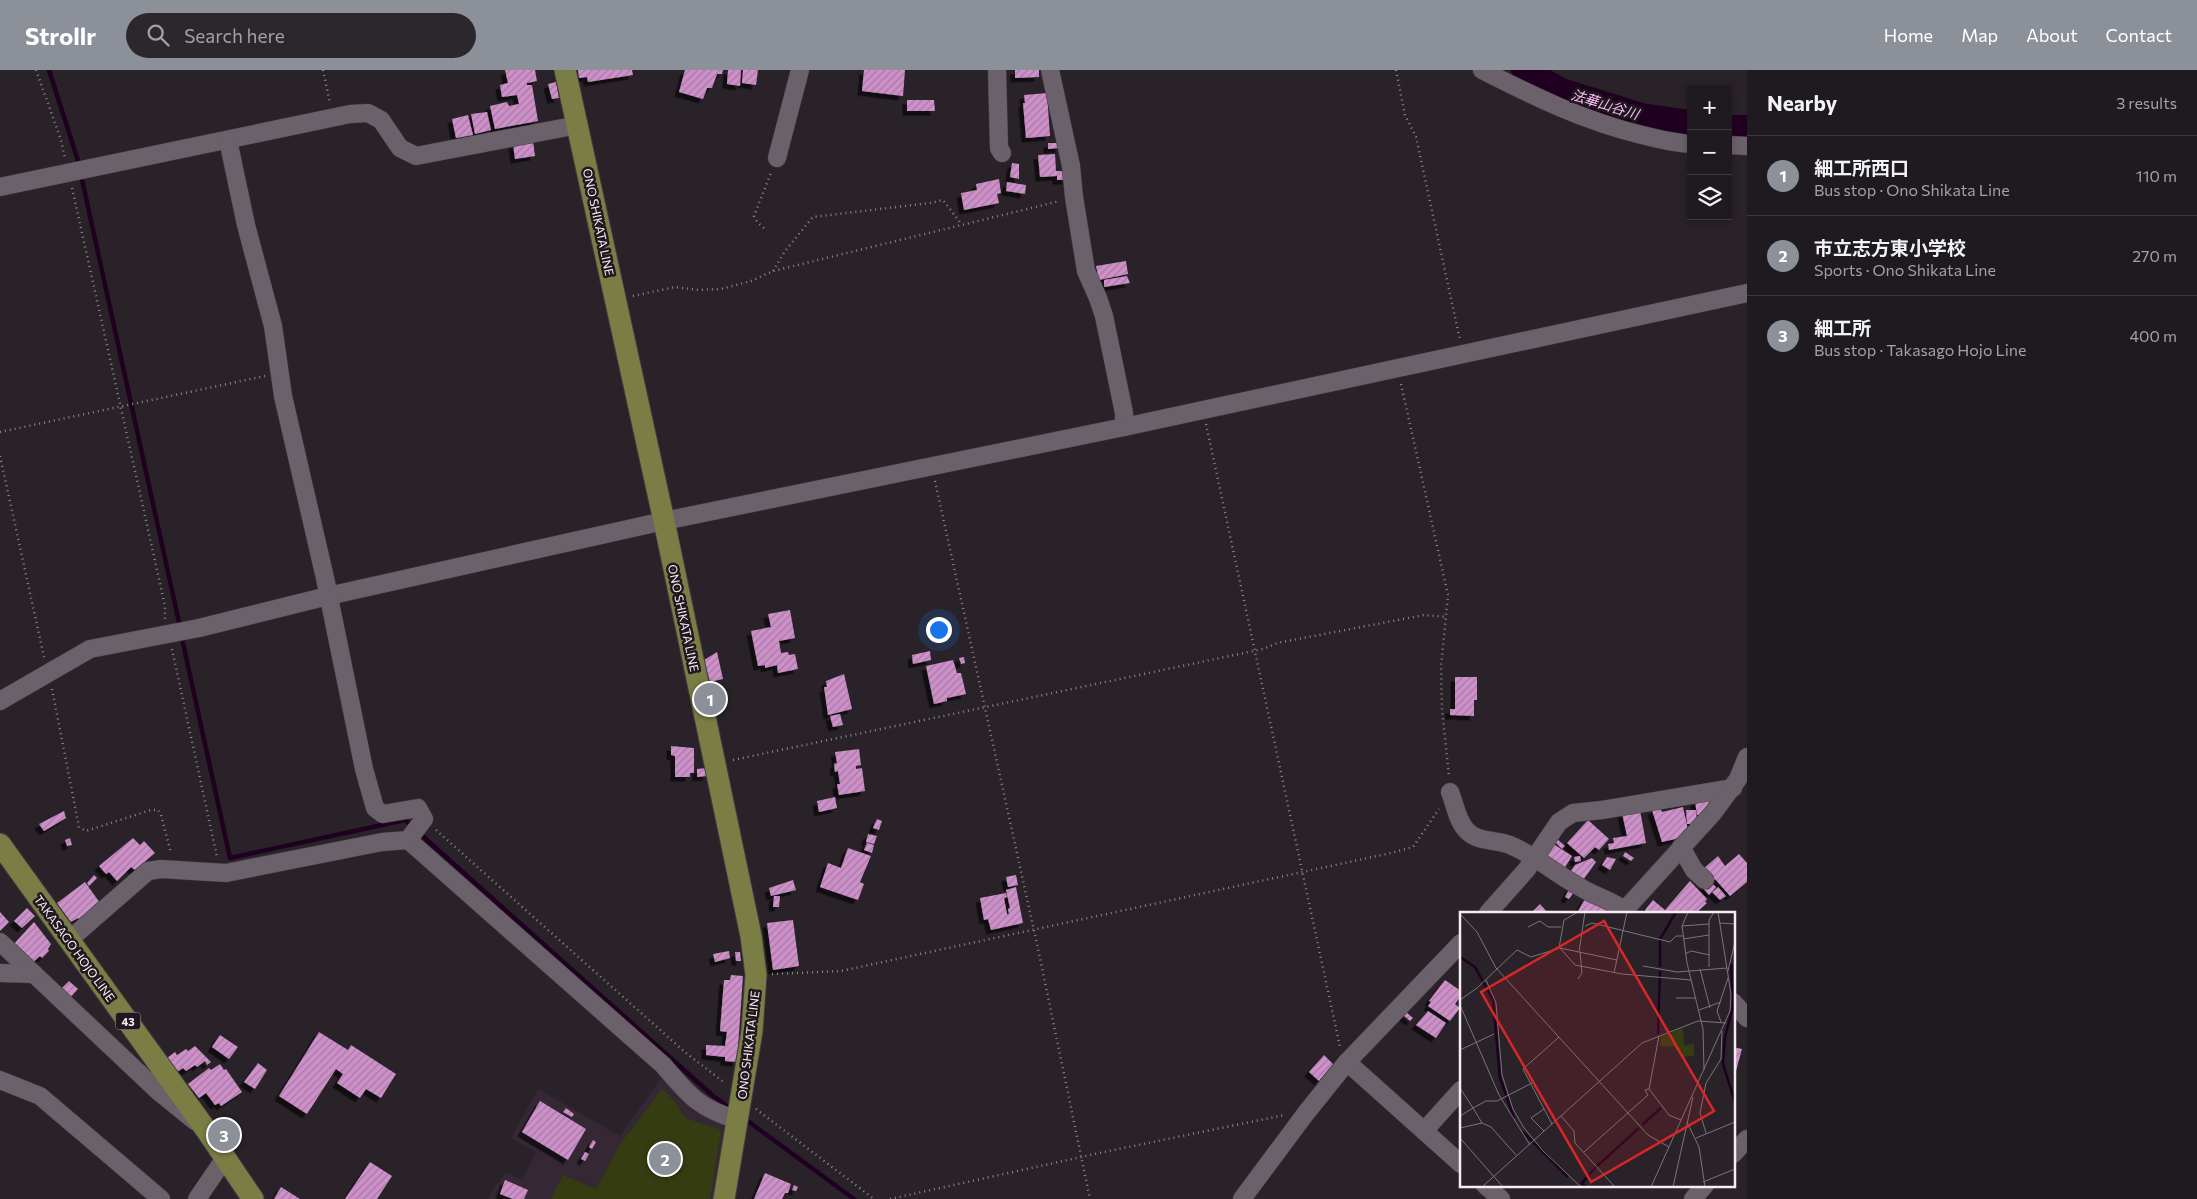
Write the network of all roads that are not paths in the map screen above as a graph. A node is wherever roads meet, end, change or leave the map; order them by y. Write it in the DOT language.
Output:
graph roads {
  1 [pos="565,70"];
  2 [pos="800,70"];
  3 [pos="997,70"];
  4 [pos="1050,70"];
  5 [pos="1482,70"];
  6 [pos="578,125"];
  7 [pos="228,140"];
  8 [pos="1687,144"];
  9 [pos="1732,145"];
  10 [pos="1747,146"];
  11 [pos="1002,154"];
  12 [pos="777,158"];
  13 [pos="0,187"];
  14 [pos="1747,293"];
  15 [pos="1124,428"];
  16 [pos="664,522"];
  17 [pos="328,596"];
  18 [pos="0,702"];
  19 [pos="1747,757"];
  20 [pos="1739,784"];
  21 [pos="1450,792"];
  22 [pos="408,840"];
  23 [pos="0,844"];
  24 [pos="1681,847"];
  25 [pos="1536,858"];
  26 [pos="1705,880"];
  27 [pos="1629,910"];
  28 [pos="1489,912"];
  29 [pos="69,940"];
  30 [pos="0,942"];
  31 [pos="1460,944"];
  32 [pos="0,974"];
  33 [pos="34,974"];
  34 [pos="1734,1003"];
  35 [pos="1747,1018"];
  36 [pos="1347,1062"];
  37 [pos="0,1080"];
  38 [pos="1460,1091"];
  39 [pos="740,1106"];
  40 [pos="207,1131"];
  41 [pos="1424,1131"];
  42 [pos="1747,1139"];
  43 [pos="1734,1153"];
  44 [pos="225,1158"];
  45 [pos="1460,1163"];
  46 [pos="1486,1186"];
  47 [pos="1704,1186"];
  48 [pos="161,1199"];
  49 [pos="197,1199"];
  50 [pos="253,1199"];
  51 [pos="724,1199"];
  52 [pos="1242,1199"];
  53 [pos="1501,1199"];
  54 [pos="1693,1199"];
  1 -- 6 [label="main road, ONO SHIKATA LINE"];
  2 -- 12 [label="street"];
  3 -- 11 [label="street"];
  4 -- 15 [label="street"];
  5 -- 8 [label="street"];
  6 -- 7 [label="street"];
  6 -- 16 [label="main road, ONO SHIKATA LINE"];
  7 -- 13 [label="street"];
  7 -- 17 [label="street"];
  9 -- 10 [label="street"];
  14 -- 15 [label="street"];
  15 -- 16 [label="street"];
  16 -- 17 [label="street"];
  16 -- 39 [label="main road, ONO SHIKATA LINE"];
  17 -- 18 [label="street"];
  17 -- 22 [label="street"];
  19 -- 20 [label="street"];
  20 -- 24 [label="street"];
  20 -- 25 [label="street"];
  21 -- 25 [label="street"];
  22 -- 29 [label="street"];
  22 -- 39 [label="street"];
  23 -- 29 [label="main road, TAKASAGO HOJO LINE / 43"];
  24 -- 26 [label="street"];
  24 -- 27 [label="street"];
  25 -- 27 [label="street"];
  25 -- 28 [label="street"];
  29 -- 40 [label="main road, TAKASAGO HOJO LINE / 43"];
  30 -- 33 [label="street"];
  31 -- 36 [label="street"];
  32 -- 33 [label="street"];
  33 -- 40 [label="street"];
  34 -- 35 [label="street"];
  36 -- 41 [label="street"];
  36 -- 52 [label="street"];
  37 -- 48 [label="street"];
  38 -- 41 [label="street"];
  39 -- 51 [label="main road, ONO SHIKATA LINE"];
  40 -- 44 [label="main road, TAKASAGO HOJO LINE / 43"];
  41 -- 45 [label="street"];
  42 -- 43 [label="street"];
  44 -- 49 [label="street"];
  44 -- 50 [label="main road, TAKASAGO HOJO LINE / 43"];
  46 -- 53 [label="street"];
  47 -- 54 [label="street"];
}
